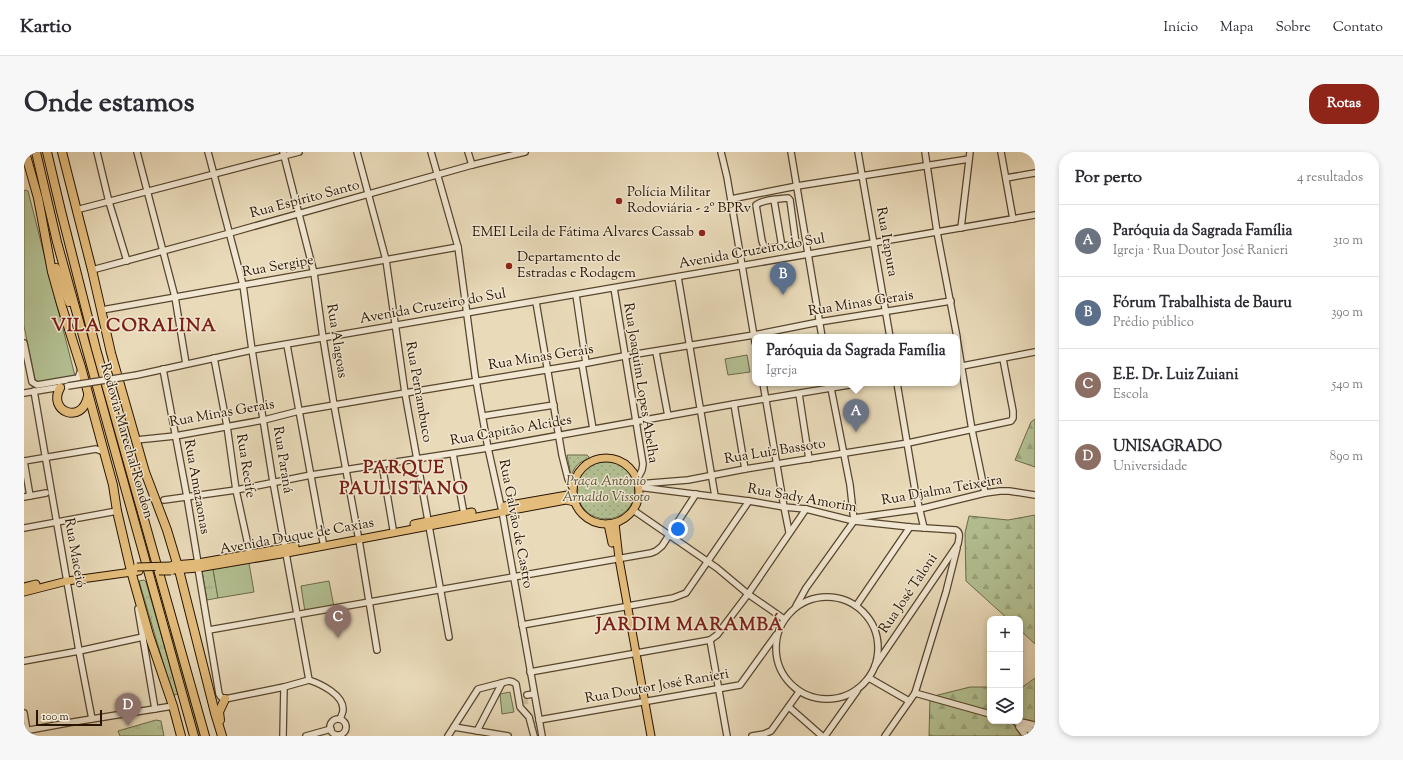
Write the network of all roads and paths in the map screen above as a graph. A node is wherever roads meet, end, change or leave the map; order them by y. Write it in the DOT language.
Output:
graph roads {
  1 [pos="25,152"];
  2 [pos="36,152"];
  3 [pos="47,152"];
  4 [pos="62,152"];
  5 [pos="97,152"];
  6 [pos="136,152"];
  7 [pos="208,152"];
  8 [pos="299,152"];
  9 [pos="357,152"];
  10 [pos="431,152"];
  11 [pos="468,152"];
  12 [pos="525,152"];
  13 [pos="721,152"];
  14 [pos="791,152"];
  15 [pos="858,152"];
  16 [pos="925,152"];
  17 [pos="970,152"];
  18 [pos="1002,152"];
  19 [pos="283,154"];
  20 [pos="507,154"];
  21 [pos="969,159"];
  22 [pos="472,165"];
  23 [pos="928,165"];
  24 [pos="214,174"];
  25 [pos="1035,174"];
  26 [pos="438,175"];
  27 [pos="862,175"];
  28 [pos="1006,178"];
  29 [pos="796,186"];
  30 [pos="146,191"];
  31 [pos="764,193"];
  32 [pos="369,195"];
  33 [pos="730,199"];
  34 [pos="774,200"];
  35 [pos="109,202"];
  36 [pos="765,202"];
  37 [pos="76,210"];
  38 [pos="299,214"];
  39 [pos="1035,215"];
  40 [pos="1013,218"];
  41 [pos="961,228"];
  42 [pos="937,232"];
  43 [pos="230,233"];
  44 [pos="46,240"];
  45 [pos="873,243"];
  46 [pos="458,247"];
  47 [pos="782,247"];
  48 [pos="163,251"];
  49 [pos="808,254"];
  50 [pos="386,260"];
  51 [pos="127,261"];
  52 [pos="743,265"];
  53 [pos="92,270"];
  54 [pos="314,273"];
  55 [pos="678,277"];
  56 [pos="243,285"];
  57 [pos="614,288"];
  58 [pos="576,294"];
  59 [pos="175,297"];
  60 [pos="951,301"];
  61 [pos="536,302"];
  62 [pos="102,310"];
  63 [pos="886,311"];
  64 [pos="466,313"];
  65 [pos="820,322"];
  66 [pos="395,325"];
  67 [pos="754,334"];
  68 [pos="759,334"];
  69 [pos="822,334"];
  70 [pos="890,334"];
  71 [pos="956,334"];
  72 [pos="752,335"];
  73 [pos="323,338"];
  74 [pos="24,343"];
  75 [pos="287,345"];
  76 [pos="690,346"];
  77 [pos="252,350"];
  78 [pos="656,352"];
  79 [pos="1035,352"];
  80 [pos="624,356"];
  81 [pos="214,358"];
  82 [pos="1003,359"];
  83 [pos="89,360"];
  84 [pos="186,364"];
  85 [pos="584,364"];
  86 [pos="960,366"];
  87 [pos="81,367"];
  88 [pos="163,369"];
  89 [pos="548,369"];
  90 [pos="960,371"];
  91 [pos="476,380"];
  92 [pos="764,386"];
  93 [pos="830,386"];
  94 [pos="898,386"];
  95 [pos="64,387"];
  96 [pos="34,391"];
  97 [pos="24,393"];
  98 [pos="405,393"];
  99 [pos="799,394"];
  100 [pos="88,395"];
  101 [pos="766,399"];
  102 [pos="734,404"];
  103 [pos="334,405"];
  104 [pos="554,405"];
  105 [pos="701,410"];
  106 [pos="299,411"];
  107 [pos="483,416"];
  108 [pos="668,416"];
  109 [pos="264,420"];
  110 [pos="635,422"];
  111 [pos="227,426"];
  112 [pos="593,429"];
  113 [pos="972,430"];
  114 [pos="175,436"];
  115 [pos="559,436"];
  116 [pos="136,440"];
  117 [pos="908,443"];
  118 [pos="488,448"];
  119 [pos="104,452"];
  120 [pos="844,453"];
  121 [pos="453,454"];
  122 [pos="44,457"];
  123 [pos="418,458"];
  124 [pos="809,459"];
  125 [pos="24,461"];
  126 [pos="382,464"];
  127 [pos="777,464"];
  128 [pos="745,469"];
  129 [pos="346,470"];
  130 [pos="311,475"];
  131 [pos="712,475"];
  132 [pos="26,480"];
  133 [pos="273,482"];
  134 [pos="638,484"];
  135 [pos="236,490"];
  136 [pos="572,492"];
  137 [pos="985,493"];
  138 [pos="46,494"];
  139 [pos="696,494"];
  140 [pos="27,496"];
  141 [pos="715,496"];
  142 [pos="1035,496"];
  143 [pos="187,497"];
  144 [pos="164,500"];
  145 [pos="749,501"];
  146 [pos="574,502"];
  147 [pos="784,508"];
  148 [pos="501,509"];
  149 [pos="806,509"];
  150 [pos="920,509"];
  151 [pos="633,510"];
  152 [pos="117,511"];
  153 [pos="464,514"];
  154 [pos="854,520"];
  155 [pos="56,522"];
  156 [pos="428,523"];
  157 [pos="612,524"];
  158 [pos="910,527"];
  159 [pos="24,528"];
  160 [pos="924,528"];
  161 [pos="393,529"];
  162 [pos="789,532"];
  163 [pos="669,534"];
  164 [pos="959,534"];
  165 [pos="358,538"];
  166 [pos="323,542"];
  167 [pos="958,544"];
  168 [pos="286,551"];
  169 [pos="250,554"];
  170 [pos="617,559"];
  171 [pos="708,561"];
  172 [pos="198,566"];
  173 [pos="175,568"];
  174 [pos="134,569"];
  175 [pos="514,577"];
  176 [pos="67,579"];
  177 [pos="24,587"];
  178 [pos="440,590"];
  179 [pos="24,592"];
  180 [pos="748,594"];
  181 [pos="369,602"];
  182 [pos="626,606"];
  183 [pos="856,606"];
  184 [pos="796,607"];
  185 [pos="297,614"];
  186 [pos="784,619"];
  187 [pos="522,625"];
  188 [pos="209,630"];
  189 [pos="777,634"];
  190 [pos="143,637"];
  191 [pos="449,637"];
  192 [pos="710,640"];
  193 [pos="377,650"];
  194 [pos="79,651"];
  195 [pos="635,654"];
  196 [pos="24,661"];
  197 [pos="875,666"];
  198 [pos="530,672"];
  199 [pos="869,678"];
  200 [pos="309,680"];
  201 [pos="502,683"];
  202 [pos="284,687"];
  203 [pos="860,688"];
  204 [pos="719,689"];
  205 [pos="799,692"];
  206 [pos="915,693"];
  207 [pos="535,697"];
  208 [pos="225,699"];
  209 [pos="523,699"];
  210 [pos="909,701"];
  211 [pos="643,702"];
  212 [pos="173,706"];
  213 [pos="789,707"];
  214 [pos="155,709"];
  215 [pos="24,713"];
  216 [pos="987,713"];
  217 [pos="92,719"];
  218 [pos="340,719"];
  219 [pos="539,720"];
  220 [pos="1017,724"];
  221 [pos="1020,724"];
  222 [pos="454,727"];
  223 [pos="331,729"];
  224 [pos="476,730"];
  225 [pos="1033,730"];
  226 [pos="26,731"];
  227 [pos="222,733"];
  228 [pos="346,734"];
  229 [pos="181,736"];
  230 [pos="194,736"];
  231 [pos="205,736"];
  232 [pos="283,736"];
  233 [pos="306,736"];
  234 [pos="448,736"];
  235 [pos="508,736"];
  236 [pos="534,736"];
  237 [pos="542,736"];
  238 [pos="647,736"];
  239 [pos="651,736"];
  240 [pos="727,736"];
  241 [pos="752,736"];
  242 [pos="824,736"];
  243 [pos="885,736"];
  244 [pos="1026,736"];
  1 -- 44 [label="highway"];
  2 -- 83 [label="highway, Rodovia Marechal Rondon"];
  3 -- 231 [label="highway, Rodovia Marechal Rondon"];
  4 -- 37 [label="highway"];
  5 -- 35 [label="street"];
  6 -- 30 [label="street"];
  7 -- 24 [label="street, Rua Paraná"];
  8 -- 19 [label="street"];
  9 -- 32 [label="street, Rua Pernambuco"];
  10 -- 26 [label="street, Rua Galvão de Castro"];
  11 -- 22 [label="street"];
  12 -- 20 [label="street, Rua Espírito Santo"];
  13 -- 33 [label="street"];
  14 -- 29 [label="street"];
  15 -- 27 [label="street, Rua Itapura"];
  16 -- 23 [label="street"];
  17 -- 21 [label="street"];
  18 -- 28 [label="street"];
  19 -- 24 [label="street"];
  19 -- 38 [label="street, Rua Alagoas"];
  20 -- 22 [label="street, Rua Espírito Santo"];
  21 -- 23 [label="street"];
  21 -- 41 [label="street"];
  22 -- 26 [label="street, Rua Espírito Santo"];
  23 -- 27 [label="street"];
  23 -- 42 [label="street"];
  24 -- 30 [label="street"];
  24 -- 43 [label="street, Rua Paraná"];
  25 -- 28 [label="street"];
  26 -- 32 [label="street, Rua Espírito Santo"];
  26 -- 46 [label="street, Rua Galvão de Castro"];
  27 -- 29 [label="street"];
  27 -- 45 [label="street, Rua Itapura"];
  28 -- 40 [label="street"];
  29 -- 31 [label="street"];
  29 -- 49 [label="street"];
  30 -- 35 [label="street"];
  30 -- 48 [label="street"];
  31 -- 33 [label="street"];
  31 -- 36 [label="street"];
  32 -- 38 [label="street, Rua Espírito Santo"];
  32 -- 50 [label="street, Rua Pernambuco"];
  33 -- 52 [label="street"];
  34 -- 36 [label="street"];
  34 -- 47 [label="street"];
  34 -- 47 [label="street"];
  35 -- 37 [label="street"];
  35 -- 51 [label="street"];
  36 -- 47 [label="street"];
  37 -- 53 [label="highway"];
  38 -- 43 [label="street, Rua Espírito Santo"];
  38 -- 54 [label="street, Rua Alagoas"];
  39 -- 40 [label="street, Avenida Cruzeiro do Sul"];
  40 -- 41 [label="street, Avenida Cruzeiro do Sul"];
  41 -- 42 [label="street, Avenida Cruzeiro do Sul"];
  42 -- 45 [label="street, Avenida Cruzeiro do Sul"];
  42 -- 60 [label="street"];
  43 -- 48 [label="street, Rua Espírito Santo"];
  43 -- 56 [label="street, Rua Paraná"];
  44 -- 83 [label="highway"];
  44 -- 87 [label="highway"];
  45 -- 49 [label="street, Avenida Cruzeiro do Sul"];
  45 -- 63 [label="street, Rua Itapura"];
  46 -- 50 [label="street, Rua Sergipe"];
  46 -- 64 [label="street, Rua Galvão de Castro"];
  48 -- 51 [label="street, Rua Espírito Santo"];
  48 -- 59 [label="street"];
  49 -- 52 [label="street, Avenida Cruzeiro do Sul"];
  49 -- 65 [label="street"];
  50 -- 54 [label="street, Rua Sergipe"];
  50 -- 66 [label="street, Rua Pernambuco"];
  51 -- 53 [label="street, Rua Espírito Santo"];
  52 -- 55 [label="street, Avenida Cruzeiro do Sul"];
  52 -- 67 [label="street"];
  53 -- 62 [label="highway"];
  54 -- 56 [label="street, Rua Sergipe"];
  54 -- 73 [label="street, Rua Alagoas"];
  55 -- 57 [label="street, Avenida Cruzeiro do Sul"];
  55 -- 76 [label="street"];
  56 -- 59 [label="street, Rua Sergipe"];
  56 -- 77 [label="street, Rua Paraná"];
  57 -- 58 [label="street, Avenida Cruzeiro do Sul"];
  57 -- 80 [label="street, Rua Joaquim Lopes Abelha"];
  58 -- 61 [label="street, Avenida Cruzeiro do Sul"];
  58 -- 85 [label="street"];
  59 -- 62 [label="street, Rua Sergipe"];
  59 -- 84 [label="street"];
  60 -- 63 [label="street, Rua Minas Gerais"];
  60 -- 71 [label="street"];
  61 -- 64 [label="street, Avenida Cruzeiro do Sul"];
  61 -- 89 [label="street"];
  62 -- 116 [label="highway"];
  63 -- 65 [label="street, Rua Minas Gerais"];
  63 -- 70 [label="street, Rua Itapura"];
  64 -- 66 [label="street, Avenida Cruzeiro do Sul"];
  64 -- 91 [label="street, Rua Galvão de Castro"];
  65 -- 68 [label="street, Rua Minas Gerais"];
  65 -- 69 [label="street"];
  66 -- 73 [label="street, Avenida Cruzeiro do Sul"];
  66 -- 98 [label="street, Rua Pernambuco"];
  72 -- 76 [label="street, Rua Minas Gerais"];
  73 -- 75 [label="street, Avenida Cruzeiro do Sul"];
  73 -- 103 [label="street, Rua Alagoas"];
  74 -- 87 [label="street"];
  75 -- 77 [label="street, Avenida Cruzeiro do Sul"];
  75 -- 106 [label="street"];
  76 -- 78 [label="street, Rua Minas Gerais"];
  76 -- 105 [label="street"];
  77 -- 81 [label="street, Avenida Cruzeiro do Sul"];
  77 -- 109 [label="street, Rua Paraná"];
  78 -- 80 [label="street, Rua Minas Gerais"];
  78 -- 108 [label="street"];
  79 -- 82 [label="street"];
  80 -- 85 [label="street, Rua Minas Gerais"];
  80 -- 110 [label="street, Rua Joaquim Lopes Abelha"];
  81 -- 84 [label="street, Avenida Cruzeiro do Sul"];
  81 -- 111 [label="street, Rua Recife"];
  82 -- 86 [label="street"];
  82 -- 113 [label="street, Rua Luiz Bassoto"];
  83 -- 230 [label="highway, Rodovia Marechal Rondon"];
  84 -- 88 [label="street, Avenida Cruzeiro do Sul"];
  85 -- 89 [label="street, Rua Minas Gerais"];
  85 -- 112 [label="street"];
  87 -- 100 [label="highway"];
  88 -- 95 [label="street, Avenida Cruzeiro do Sul, bridge"];
  88 -- 114 [label="street, Rua Amazaonas"];
  89 -- 91 [label="street, Rua Minas Gerais"];
  89 -- 104 [label="street"];
  90 -- 113 [label="street"];
  91 -- 98 [label="street, Rua Minas Gerais"];
  91 -- 107 [label="street, Rua Galvão de Castro"];
  92 -- 101 [label="street"];
  93 -- 99 [label="street, Rua Capitão Alcides"];
  93 -- 120 [label="street"];
  94 -- 117 [label="street"];
  95 -- 96 [label="street, Avenida Cruzeiro do Sul"];
  95 -- 100 [label="highway"];
  96 -- 97 [label="street, Avenida Cruzeiro do Sul"];
  96 -- 122 [label="street, Rua Maceió"];
  98 -- 103 [label="street, Rua Minas Gerais"];
  98 -- 123 [label="street, Rua Pernambuco"];
  99 -- 101 [label="street, Rua Capitão Alcides"];
  99 -- 124 [label="street"];
  100 -- 119 [label="highway"];
  101 -- 102 [label="street, Rua Capitão Alcides"];
  101 -- 127 [label="street"];
  102 -- 105 [label="street, Rua Capitão Alcides"];
  102 -- 128 [label="street"];
  103 -- 106 [label="street, Rua Minas Gerais"];
  103 -- 129 [label="street, Rua Alagoas"];
  104 -- 107 [label="street"];
  104 -- 115 [label="street"];
  105 -- 108 [label="street, Rua Capitão Alcides"];
  105 -- 131 [label="street"];
  106 -- 109 [label="street, Rua Minas Gerais"];
  106 -- 130 [label="street"];
  107 -- 118 [label="street, Rua Galvão de Castro"];
  108 -- 110 [label="street, Rua Capitão Alcides"];
  109 -- 111 [label="street, Rua Minas Gerais"];
  109 -- 133 [label="street, Rua Paraná"];
  110 -- 112 [label="street, Rua Capitão Alcides"];
  110 -- 134 [label="street, Rua Joaquim Lopes Abelha"];
  111 -- 114 [label="street, Rua Minas Gerais"];
  111 -- 135 [label="street, Rua Recife"];
  112 -- 115 [label="street, Rua Capitão Alcides"];
  113 -- 117 [label="street, Rua Luiz Bassoto"];
  113 -- 137 [label="street"];
  114 -- 116 [label="street, Rua Minas Gerais"];
  114 -- 143 [label="street, Rua Amazaonas"];
  115 -- 118 [label="street, Rua Capitão Alcides"];
  115 -- 136 [label="street"];
  116 -- 173 [label="highway"];
  117 -- 120 [label="street, Rua Luiz Bassoto"];
  117 -- 150 [label="street"];
  118 -- 121 [label="street, Rua Capitão Alcides"];
  118 -- 148 [label="street, Rua Galvão de Castro"];
  119 -- 122 [label="street"];
  119 -- 152 [label="highway"];
  120 -- 124 [label="street, Rua Luiz Bassoto"];
  120 -- 154 [label="street"];
  121 -- 123 [label="street, Rua Capitão Alcides"];
  121 -- 153 [label="street"];
  122 -- 125 [label="street"];
  122 -- 155 [label="street, Rua Maceió"];
  123 -- 126 [label="street, Rua Capitão Alcides"];
  123 -- 156 [label="street, Rua Pernambuco"];
  124 -- 127 [label="street, Rua Luiz Bassoto"];
  125 -- 132 [label="street"];
  126 -- 129 [label="street, Rua Capitão Alcides"];
  126 -- 161 [label="street"];
  127 -- 128 [label="street, Rua Luiz Bassoto"];
  127 -- 147 [label="street"];
  128 -- 131 [label="street, Rua Luiz Bassoto"];
  129 -- 130 [label="street, Rua Capitão Alcides"];
  129 -- 165 [label="street, Rua Alagoas"];
  130 -- 133 [label="street, Rua Capitão Alcides"];
  130 -- 166 [label="street"];
  131 -- 134 [label="street, Rua Luiz Bassoto"];
  131 -- 141 [label="street"];
  132 -- 140 [label="street"];
  133 -- 135 [label="street, Rua Capitão Alcides"];
  133 -- 168 [label="street, Rua Paraná"];
  134 -- 136 [label="main road"];
  134 -- 139 [label="street, Rua Sady Amorim"];
  134 -- 151 [label="main road"];
  135 -- 143 [label="street, Rua Capitão Alcides"];
  135 -- 169 [label="street, Rua Recife"];
  136 -- 146 [label="main road"];
  136 -- 148 [label="main road, Avenida Duque de Caxias"];
  137 -- 142 [label="street, Rua Djalma Teixeira"];
  137 -- 150 [label="street, Rua Djalma Teixeira"];
  138 -- 140 [label="street"];
  139 -- 141 [label="street, Rua Sady Amorim"];
  139 -- 163 [label="street"];
  141 -- 145 [label="street, Rua Sady Amorim"];
  143 -- 144 [label="street, Rua Capitão Alcides"];
  143 -- 172 [label="street, Rua Amazaonas"];
  145 -- 147 [label="street, Rua Sady Amorim"];
  145 -- 171 [label="street"];
  146 -- 148 [label="main road, Avenida Duque de Caxias"];
  146 -- 157 [label="main road"];
  147 -- 149 [label="street, Rua Sady Amorim"];
  147 -- 162 [label="street"];
  148 -- 153 [label="main road, Avenida Duque de Caxias"];
  148 -- 156 [label="main road, Avenida Duque de Caxias"];
  148 -- 175 [label="street, Rua Galvão de Castro"];
  149 -- 154 [label="street, Rua Sady Amorim"];
  149 -- 162 [label="street"];
  150 -- 154 [label="street, Rua Djalma Teixeira"];
  150 -- 160 [label="street"];
  151 -- 157 [label="main road"];
  151 -- 163 [label="street"];
  152 -- 155 [label="street"];
  152 -- 174 [label="highway"];
  153 -- 156 [label="main road, Avenida Duque de Caxias"];
  154 -- 158 [label="street, Rua Sady Amorim"];
  154 -- 184 [label="street"];
  155 -- 159 [label="street"];
  155 -- 176 [label="street, Rua Maceió"];
  156 -- 161 [label="main road, Avenida Duque de Caxias"];
  156 -- 165 [label="main road, Avenida Duque de Caxias"];
  156 -- 178 [label="street, Rua Pernambuco"];
  157 -- 170 [label="main road"];
  158 -- 160 [label="street, Rua Sady Amorim"];
  158 -- 183 [label="street"];
  160 -- 164 [label="street, Rua Sady Amorim"];
  161 -- 165 [label="main road, Avenida Duque de Caxias"];
  162 -- 180 [label="street"];
  163 -- 170 [label="street"];
  163 -- 171 [label="street"];
  164 -- 167 [label="street, Rua José Taloni"];
  165 -- 166 [label="main road, Avenida Duque de Caxias"];
  165 -- 168 [label="main road, Avenida Duque de Caxias"];
  165 -- 181 [label="street, Rua Alagoas"];
  166 -- 168 [label="main road, Avenida Duque de Caxias"];
  167 -- 197 [label="street, Rua José Taloni"];
  167 -- 206 [label="street"];
  168 -- 169 [label="main road, Avenida Duque de Caxias"];
  168 -- 172 [label="main road, Avenida Duque de Caxias"];
  168 -- 185 [label="street, Rua Paraná"];
  169 -- 172 [label="main road, Avenida Duque de Caxias"];
  170 -- 175 [label="street"];
  170 -- 182 [label="main road"];
  171 -- 180 [label="street"];
  171 -- 182 [label="street"];
  172 -- 173 [label="main road, Avenida Duque de Caxias"];
  172 -- 188 [label="street, Rua Amazaonas"];
  173 -- 174 [label="main road, Avenida Duque de Caxias, bridge"];
  173 -- 227 [label="highway"];
  174 -- 176 [label="main road, Avenida Duque de Caxias"];
  174 -- 190 [label="street"];
  174 -- 212 [label="highway"];
  175 -- 178 [label="street"];
  175 -- 187 [label="street, Rua Galvão de Castro"];
  176 -- 177 [label="main road, Avenida Duque de Caxias"];
  176 -- 179 [label="main road, Avenida Duque de Caxias"];
  176 -- 194 [label="street, Rua Maceió"];
  178 -- 181 [label="street"];
  178 -- 191 [label="street, Rua Pernambuco"];
  180 -- 186 [label="street"];
  180 -- 192 [label="street"];
  181 -- 185 [label="street"];
  181 -- 193 [label="street, Rua Alagoas"];
  182 -- 187 [label="street"];
  182 -- 195 [label="main road"];
  183 -- 184 [label="street"];
  183 -- 197 [label="street"];
  184 -- 186 [label="street"];
  185 -- 188 [label="street"];
  185 -- 200 [label="street, Rua Paraná"];
  186 -- 189 [label="street"];
  187 -- 198 [label="street, Rua Galvão de Castro"];
  188 -- 208 [label="street, Rua Amazaonas"];
  189 -- 204 [label="street, Rua Doutor José Ranieri"];
  189 -- 205 [label="street"];
  190 -- 194 [label="street"];
  190 -- 214 [label="street"];
  192 -- 195 [label="street"];
  192 -- 204 [label="street"];
  194 -- 196 [label="street"];
  194 -- 217 [label="street, Rua Maceió"];
  195 -- 198 [label="street"];
  195 -- 211 [label="main road"];
  197 -- 199 [label="street"];
  198 -- 207 [label="street, Rua Galvão de Castro"];
  199 -- 203 [label="street"];
  199 -- 210 [label="street"];
  200 -- 202 [label="street"];
  200 -- 218 [label="street"];
  201 -- 209 [label="street"];
  201 -- 222 [label="street"];
  201 -- 224 [label="street"];
  202 -- 208 [label="street"];
  202 -- 232 [label="street"];
  203 -- 205 [label="street"];
  203 -- 242 [label="street"];
  204 -- 211 [label="street, Rua Doutor José Ranieri"];
  204 -- 240 [label="street"];
  205 -- 213 [label="street"];
  206 -- 210 [label="street"];
  206 -- 216 [label="street"];
  207 -- 209 [label="street"];
  207 -- 219 [label="street, Rua Galvão de Castro"];
  208 -- 227 [label="highway"];
  209 -- 236 [label="street"];
  210 -- 243 [label="street"];
  211 -- 219 [label="street, Rua Doutor José Ranieri"];
  211 -- 238 [label="main road"];
  211 -- 239 [label="main road"];
  212 -- 214 [label="street"];
  212 -- 229 [label="highway"];
  213 -- 241 [label="street"];
  213 -- 242 [label="street"];
  214 -- 217 [label="street"];
  215 -- 226 [label="street"];
  217 -- 226 [label="street"];
  218 -- 223 [label="street"];
  218 -- 228 [label="street"];
  219 -- 237 [label="street, Rua Galvão de Castro"];
  220 -- 244 [label="street"];
  221 -- 225 [label="street"];
  222 -- 224 [label="street"];
  222 -- 234 [label="street"];
  223 -- 228 [label="street"];
  223 -- 233 [label="street"];
  224 -- 235 [label="street"];
}
